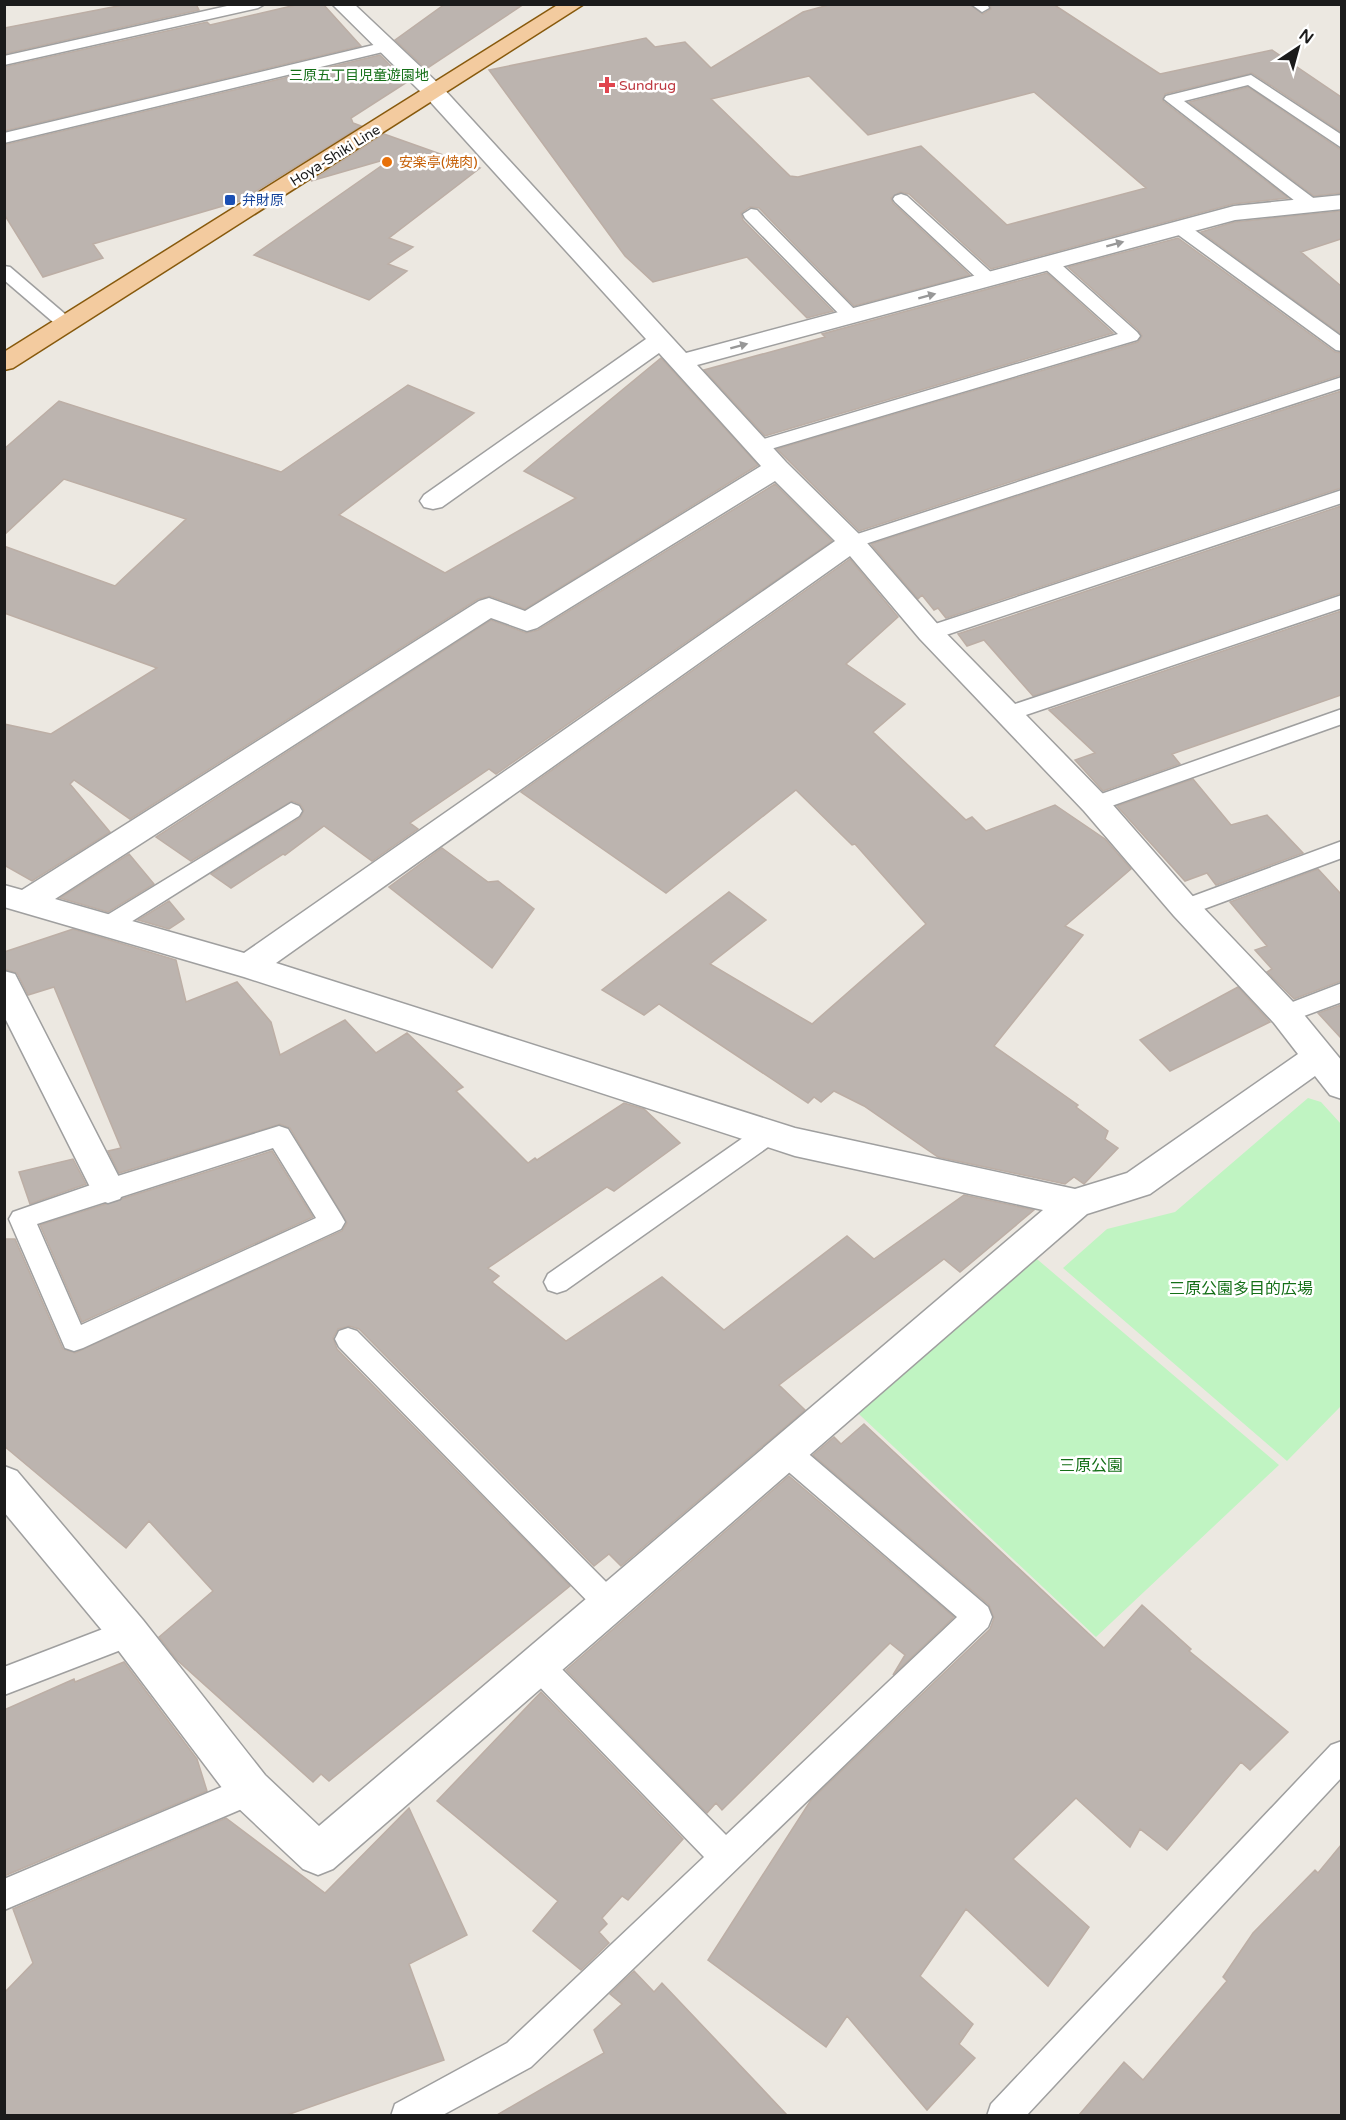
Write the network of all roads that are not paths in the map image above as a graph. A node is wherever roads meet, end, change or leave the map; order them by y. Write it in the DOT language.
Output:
graph roads {
  1 [pos="258,4"];
  2 [pos="342,4"];
  3 [pos="574,4"];
  4 [pos="386,47"];
  5 [pos="4,61"];
  6 [pos="434,92"];
  7 [pos="4,138"];
  8 [pos="1341,143"];
  9 [pos="901,199"];
  10 [pos="1341,202"];
  11 [pos="1310,204"];
  12 [pos="752,214"];
  13 [pos="1179,227"];
  14 [pos="1048,262"];
  15 [pos="4,271"];
  16 [pos="988,279"];
  17 [pos="851,316"];
  18 [pos="66,324"];
  19 [pos="660,341"];
  20 [pos="1341,346"];
  21 [pos="682,362"];
  22 [pos="4,363"];
  23 [pos="1341,382"];
  24 [pos="757,447"];
  25 [pos="777,468"];
  26 [pos="1341,496"];
  27 [pos="433,501"];
  28 [pos="852,542"];
  29 [pos="1341,602"];
  30 [pos="930,633"];
  31 [pos="1011,713"];
  32 [pos="1341,716"];
  33 [pos="1095,804"];
  34 [pos="291,811"];
  35 [pos="1341,849"];
  36 [pos="16,899"];
  37 [pos="1185,908"];
  38 [pos="107,926"];
  39 [pos="248,966"];
  40 [pos="4,982"];
  41 [pos="1341,992"];
  42 [pos="1285,1014"];
  43 [pos="1317,1058"];
  44 [pos="1341,1086"];
  45 [pos="770,1133"];
  46 [pos="108,1189"];
  47 [pos="1075,1203"];
  48 [pos="557,1282"];
  49 [pos="348,1340"];
  50 [pos="787,1453"];
  51 [pos="4,1483"];
  52 [pos="609,1604"];
  53 [pos="129,1634"];
  54 [pos="539,1666"];
  55 [pos="4,1681"];
  56 [pos="1341,1755"];
  57 [pos="250,1790"];
  58 [pos="726,1857"];
  59 [pos="4,1895"];
  60 [pos="407,2115"];
  61 [pos="1003,2115"];
  1 -- 5 [label="lane"];
  2 -- 4 [label="street"];
  3 -- 6 [label="main road, Hoya-Shiki Line"];
  4 -- 6 [label="street"];
  4 -- 7 [label="lane"];
  6 -- 18 [label="main road, Hoya-Shiki Line"];
  6 -- 19 [label="street"];
  8 -- 11 [label="lane"];
  9 -- 16 [label="lane"];
  10 -- 11 [label="street"];
  11 -- 13 [label="street"];
  12 -- 17 [label="lane"];
  14 -- 13 [label="street, one-way"];
  13 -- 20 [label="lane"];
  14 -- 16 [label="street"];
  14 -- 24 [label="lane"];
  15 -- 18 [label="lane"];
  17 -- 16 [label="street, one-way"];
  21 -- 17 [label="street, one-way"];
  18 -- 22 [label="main road, Hoya-Shiki Line"];
  19 -- 21 [label="street"];
  19 -- 27 [label="street"];
  21 -- 24 [label="street"];
  23 -- 28 [label="lane"];
  24 -- 25 [label="street"];
  25 -- 28 [label="street"];
  25 -- 36 [label="street"];
  26 -- 30 [label="lane"];
  28 -- 30 [label="street"];
  28 -- 39 [label="street"];
  29 -- 31 [label="lane"];
  30 -- 31 [label="street"];
  31 -- 33 [label="street"];
  32 -- 33 [label="lane"];
  33 -- 37 [label="street"];
  34 -- 38 [label="lane"];
  35 -- 37 [label="lane"];
  36 -- 38 [label="street"];
  37 -- 42 [label="street"];
  38 -- 39 [label="street"];
  39 -- 45 [label="street"];
  40 -- 46 [label="street"];
  41 -- 42 [label="lane"];
  42 -- 43 [label="street"];
  43 -- 44 [label="street"];
  43 -- 47 [label="street"];
  45 -- 47 [label="street"];
  45 -- 48 [label="lane"];
  46 -- 46 [label="lane"];
  47 -- 50 [label="street"];
  49 -- 52 [label="lane"];
  50 -- 52 [label="street"];
  50 -- 58 [label="lane"];
  51 -- 53 [label="street"];
  52 -- 54 [label="street"];
  53 -- 55 [label="lane"];
  53 -- 57 [label="street"];
  54 -- 57 [label="street"];
  54 -- 58 [label="lane"];
  56 -- 61 [label="lane"];
  57 -- 59 [label="lane"];
  58 -- 60 [label="lane"];
}
